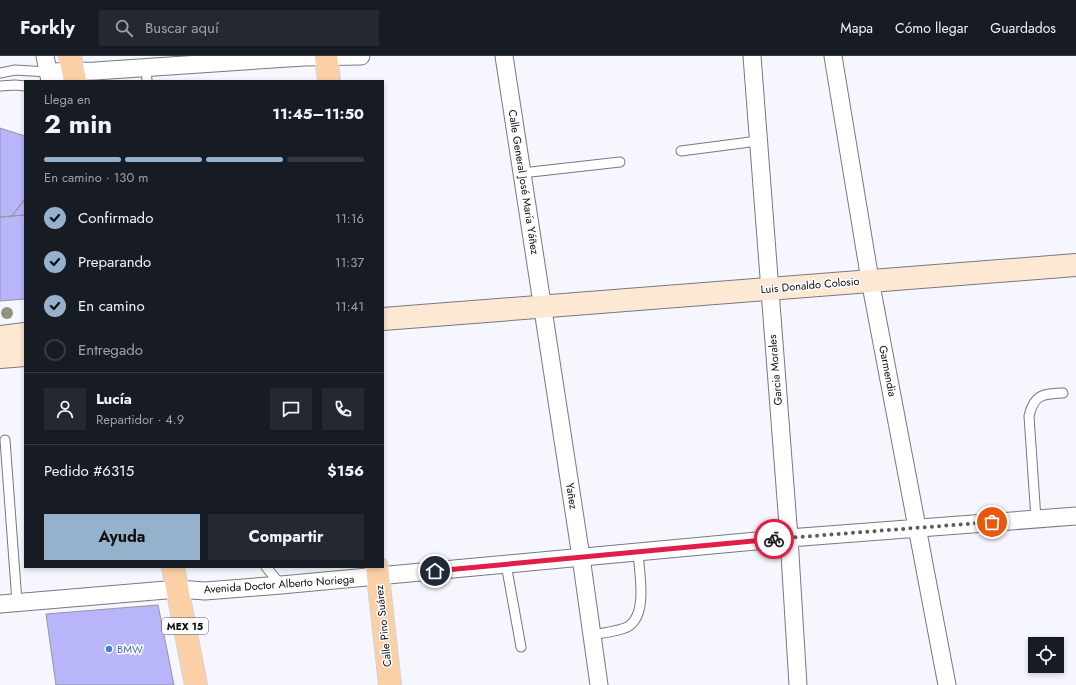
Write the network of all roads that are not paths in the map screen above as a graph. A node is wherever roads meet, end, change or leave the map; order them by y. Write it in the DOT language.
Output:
graph roads {
  1 [pos="326,56"];
  2 [pos="361,56"];
  3 [pos="504,56"];
  4 [pos="752,56"];
  5 [pos="833,56"];
  6 [pos="73,69"];
  7 [pos="48,70"];
  8 [pos="0,73"];
  9 [pos="146,74"];
  10 [pos="329,80"];
  11 [pos="0,86"];
  12 [pos="24,86"];
  13 [pos="758,141"];
  14 [pos="681,151"];
  15 [pos="620,162"];
  16 [pos="522,173"];
  17 [pos="1076,265"];
  18 [pos="870,280"];
  19 [pos="768,289"];
  20 [pos="543,308"];
  21 [pos="384,319"];
  22 [pos="24,334"];
  23 [pos="0,337"];
  24 [pos="24,355"];
  25 [pos="0,357"];
  26 [pos="1063,393"];
  27 [pos="5,440"];
  28 [pos="1076,516"];
  29 [pos="1036,519"];
  30 [pos="918,528"];
  31 [pos="789,538"];
  32 [pos="638,552"];
  33 [pos="581,557"];
  34 [pos="506,564"];
  35 [pos="173,568"];
  36 [pos="267,568"];
  37 [pos="378,572"];
  38 [pos="281,586"];
  39 [pos="178,589"];
  40 [pos="17,602"];
  41 [pos="0,604"];
  42 [pos="592,635"];
  43 [pos="521,647"];
  44 [pos="196,685"];
  45 [pos="390,685"];
  46 [pos="599,685"];
  47 [pos="798,685"];
  48 [pos="947,685"];
  1 -- 2 [label="street"];
  1 -- 9 [label="street"];
  1 -- 10 [label="main road"];
  3 -- 16 [label="street, Calle General José María Yáñez"];
  4 -- 13 [label="street, Garcia Morales"];
  5 -- 18 [label="street, Garmendia"];
  6 -- 7 [label="street"];
  6 -- 9 [label="street"];
  7 -- 8 [label="lane"];
  11 -- 12 [label="lane"];
  13 -- 14 [label="lane"];
  13 -- 19 [label="street, Garcia Morales"];
  15 -- 16 [label="lane"];
  16 -- 20 [label="street, Calle General José María Yáñez"];
  17 -- 18 [label="main road, Luis Donaldo Colosio"];
  18 -- 19 [label="main road, Luis Donaldo Colosio"];
  18 -- 30 [label="street, Garmendia"];
  19 -- 20 [label="main road, Luis Donaldo Colosio"];
  19 -- 31 [label="street, Garcia Morales"];
  20 -- 21 [label="main road, Luis Donaldo Colosio"];
  20 -- 33 [label="street, Yañez"];
  22 -- 23 [label="main road"];
  24 -- 25 [label="main road"];
  26 -- 29 [label="lane"];
  27 -- 40 [label="lane"];
  28 -- 29 [label="street, Avenida Doctor Alberto Noriega"];
  29 -- 30 [label="street, Avenida Doctor Alberto Noriega"];
  30 -- 31 [label="street, Avenida Doctor Alberto Noriega"];
  30 -- 48 [label="street, Garmendia"];
  31 -- 32 [label="street, Avenida Doctor Alberto Noriega"];
  31 -- 47 [label="street, Garcia Morales"];
  32 -- 33 [label="street, Avenida Doctor Alberto Noriega"];
  32 -- 42 [label="lane"];
  33 -- 34 [label="street, Avenida Doctor Alberto Noriega"];
  33 -- 42 [label="street, Yañez"];
  34 -- 37 [label="street, Avenida Doctor Alberto Noriega"];
  34 -- 43 [label="lane"];
  35 -- 39 [label="main road, MEX 15"];
  36 -- 38 [label="lane"];
  37 -- 38 [label="street, Avenida Doctor Alberto Noriega"];
  37 -- 45 [label="main road, Calle Pino Suárez"];
  38 -- 39 [label="street, Avenida Doctor Alberto Noriega"];
  39 -- 40 [label="street, Avenida Doctor Alberto Noriega"];
  39 -- 44 [label="main road, MEX 15"];
  40 -- 41 [label="street, Avenida Doctor Alberto Noriega"];
  42 -- 46 [label="street, Yañez"];
}
